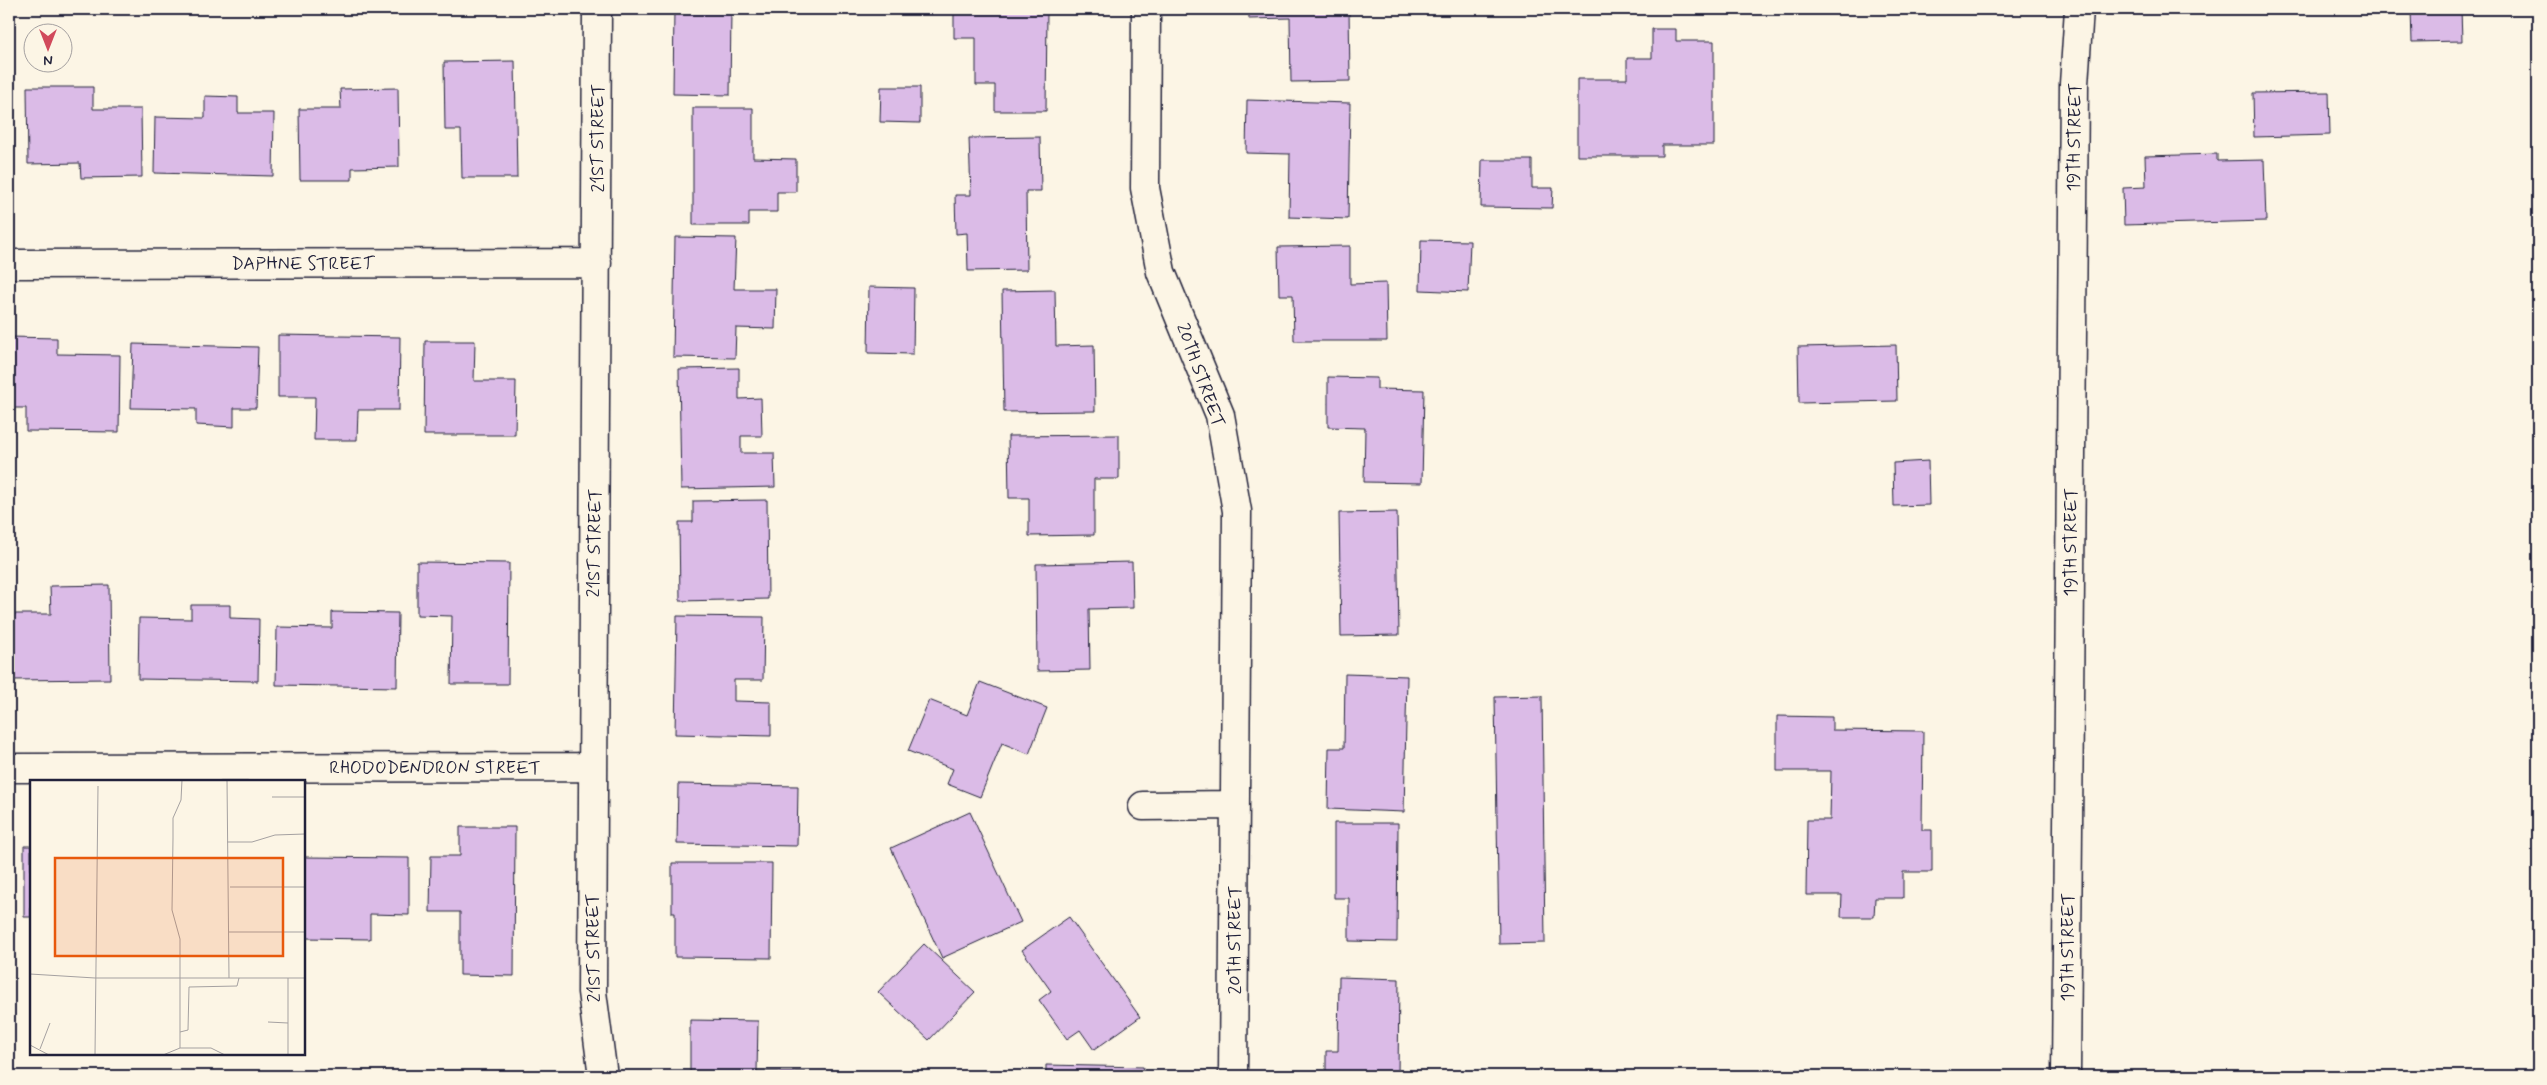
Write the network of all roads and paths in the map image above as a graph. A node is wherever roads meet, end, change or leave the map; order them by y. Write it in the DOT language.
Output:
graph roads {
  1 [pos="597,9"];
  2 [pos="1146,9"];
  3 [pos="2079,9"];
  4 [pos="597,263"];
  5 [pos="9,264"];
  6 [pos="592,766"];
  7 [pos="9,768"];
  8 [pos="1234,805"];
  9 [pos="1142,806"];
  10 [pos="603,1076"];
  11 [pos="1233,1076"];
  12 [pos="2066,1076"];
  1 -- 4 [label="street, 21ST STREET"];
  2 -- 8 [label="street, 20TH STREET"];
  3 -- 12 [label="street, 19TH STREET"];
  4 -- 5 [label="street, DAPHNE STREET"];
  4 -- 6 [label="street, 21ST STREET"];
  6 -- 7 [label="street, RHODODENDRON STREET"];
  6 -- 10 [label="street, 21ST STREET"];
  8 -- 9 [label="street"];
  8 -- 11 [label="street, 20TH STREET"];
}
